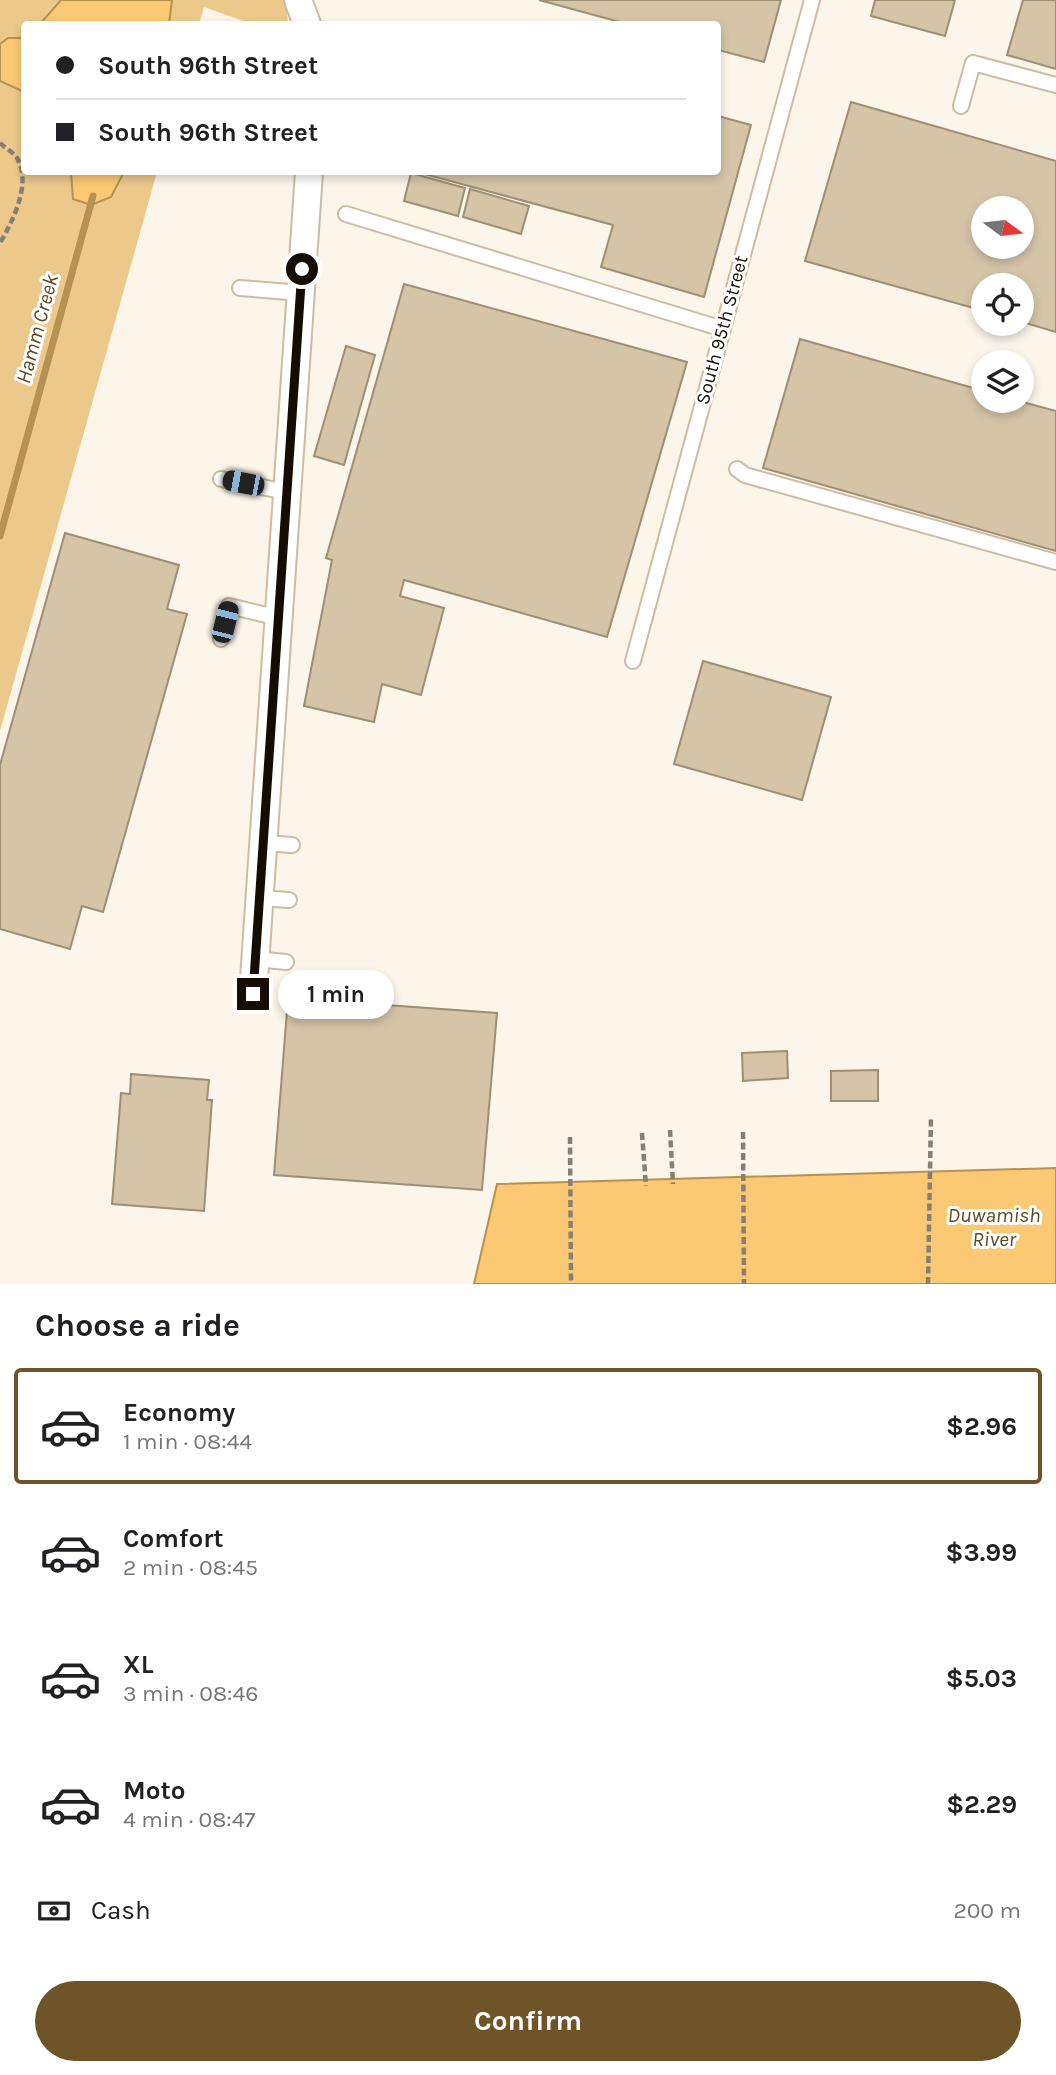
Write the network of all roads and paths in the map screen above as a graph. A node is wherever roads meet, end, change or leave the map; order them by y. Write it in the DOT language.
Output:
graph roads {
  1 [pos="298,0"];
  2 [pos="812,0"];
  3 [pos="306,21"];
  4 [pos="1056,85"];
  5 [pos="961,106"];
  6 [pos="0,143"];
  7 [pos="21,174"];
  8 [pos="21,175"];
  9 [pos="309,175"];
  10 [pos="346,214"];
  11 [pos="0,243"];
  12 [pos="240,288"];
  13 [pos="301,293"];
  14 [pos="723,329"];
  15 [pos="737,469"];
  16 [pos="222,479"];
  17 [pos="287,492"];
  18 [pos="1056,562"];
  19 [pos="279,618"];
  20 [pos="220,639"];
  21 [pos="632,661"];
  22 [pos="263,842"];
  23 [pos="292,845"];
  24 [pos="259,898"];
  25 [pos="289,900"];
  26 [pos="256,959"];
  27 [pos="286,961"];
  28 [pos="253,994"];
  29 [pos="931,1116"];
  30 [pos="670,1130"];
  31 [pos="743,1132"];
  32 [pos="642,1133"];
  33 [pos="570,1137"];
  34 [pos="673,1184"];
  35 [pos="646,1186"];
  36 [pos="571,1284"];
  37 [pos="744,1284"];
  38 [pos="928,1284"];
  1 -- 3 [label="street"];
  2 -- 14 [label="lane, South 95th Street"];
  4 -- 5 [label="lane"];
  6 -- 7 [label="path"];
  8 -- 11 [label="path"];
  9 -- 13 [label="street"];
  10 -- 14 [label="lane"];
  12 -- 13 [label="lane"];
  13 -- 17 [label="street"];
  14 -- 21 [label="lane, South 95th Street"];
  15 -- 18 [label="lane"];
  16 -- 17 [label="lane"];
  17 -- 19 [label="street"];
  19 -- 20 [label="lane"];
  19 -- 22 [label="street"];
  22 -- 23 [label="lane"];
  22 -- 24 [label="street"];
  24 -- 25 [label="lane"];
  24 -- 26 [label="street"];
  26 -- 27 [label="lane"];
  26 -- 28 [label="street"];
  29 -- 38 [label="path"];
  30 -- 34 [label="path"];
  31 -- 37 [label="path"];
  32 -- 35 [label="path"];
  33 -- 36 [label="path"];
}
